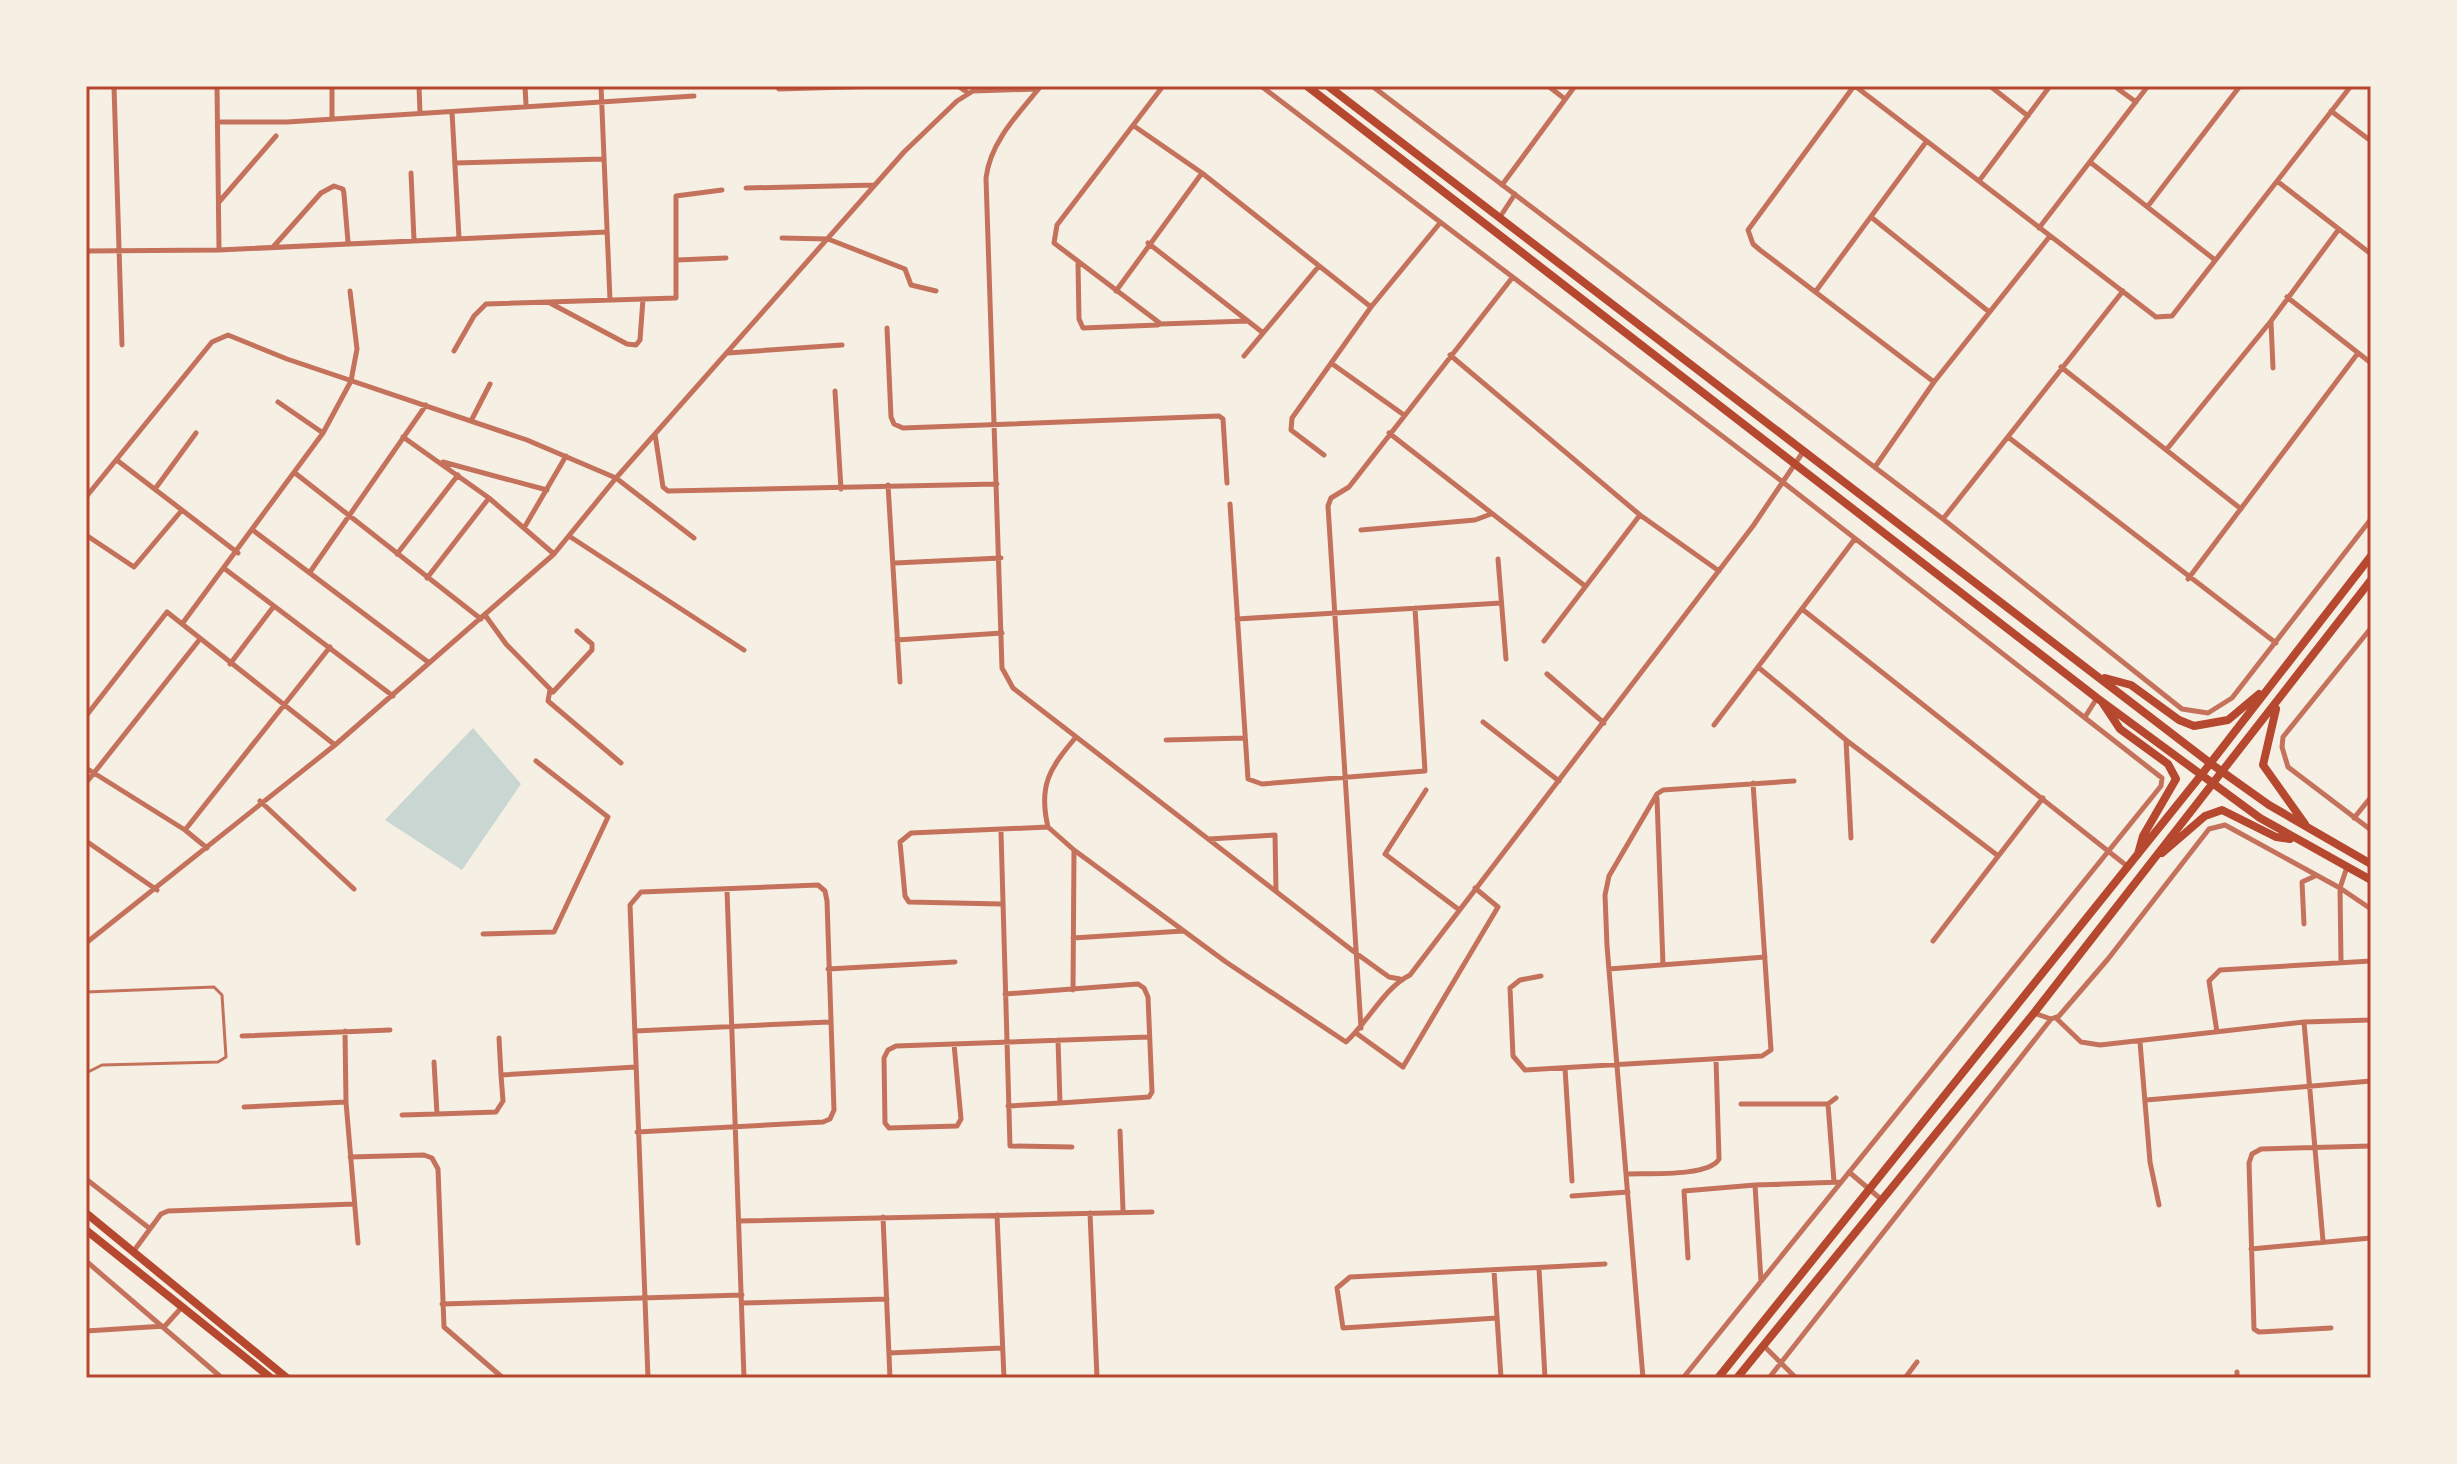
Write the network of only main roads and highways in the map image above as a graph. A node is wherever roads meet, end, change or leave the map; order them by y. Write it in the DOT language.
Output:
graph roads {
  1 [pos="1307,86"];
  2 [pos="1328,86"];
  3 [pos="2371,556"];
  4 [pos="2371,580"];
  5 [pos="2100,676"];
  6 [pos="2273,682"];
  7 [pos="2099,699"];
  8 [pos="2278,701"];
  9 [pos="2210,763"];
  10 [pos="2224,772"];
  11 [pos="2202,774"];
  12 [pos="2215,783"];
  13 [pos="2309,829"];
  14 [pos="2295,839"];
  15 [pos="2137,854"];
  16 [pos="2153,859"];
  17 [pos="2371,864"];
  18 [pos="2371,880"];
  19 [pos="86,1213"];
  20 [pos="86,1230"];
  21 [pos="271,1378"];
  22 [pos="287,1378"];
  23 [pos="1718,1378"];
  24 [pos="1737,1378"];
  1 -- 7 [label="main road"];
  2 -- 5 [label="main road"];
  3 -- 6 [label="main road"];
  4 -- 8 [label="main road"];
  5 -- 6 [label="main road"];
  5 -- 9 [label="main road"];
  6 -- 9 [label="main road"];
  7 -- 11 [label="main road"];
  7 -- 15 [label="main road"];
  8 -- 10 [label="main road"];
  8 -- 13 [label="main road"];
  9 -- 10 [label="main road"];
  9 -- 11 [label="main road"];
  10 -- 12 [label="main road"];
  10 -- 13 [label="main road"];
  11 -- 12 [label="main road"];
  11 -- 15 [label="main road"];
  12 -- 14 [label="main road"];
  12 -- 16 [label="main road"];
  13 -- 17 [label="main road"];
  14 -- 16 [label="main road"];
  14 -- 18 [label="main road"];
  15 -- 23 [label="main road"];
  16 -- 24 [label="main road"];
  19 -- 22 [label="main road"];
  20 -- 21 [label="main road"];
}
